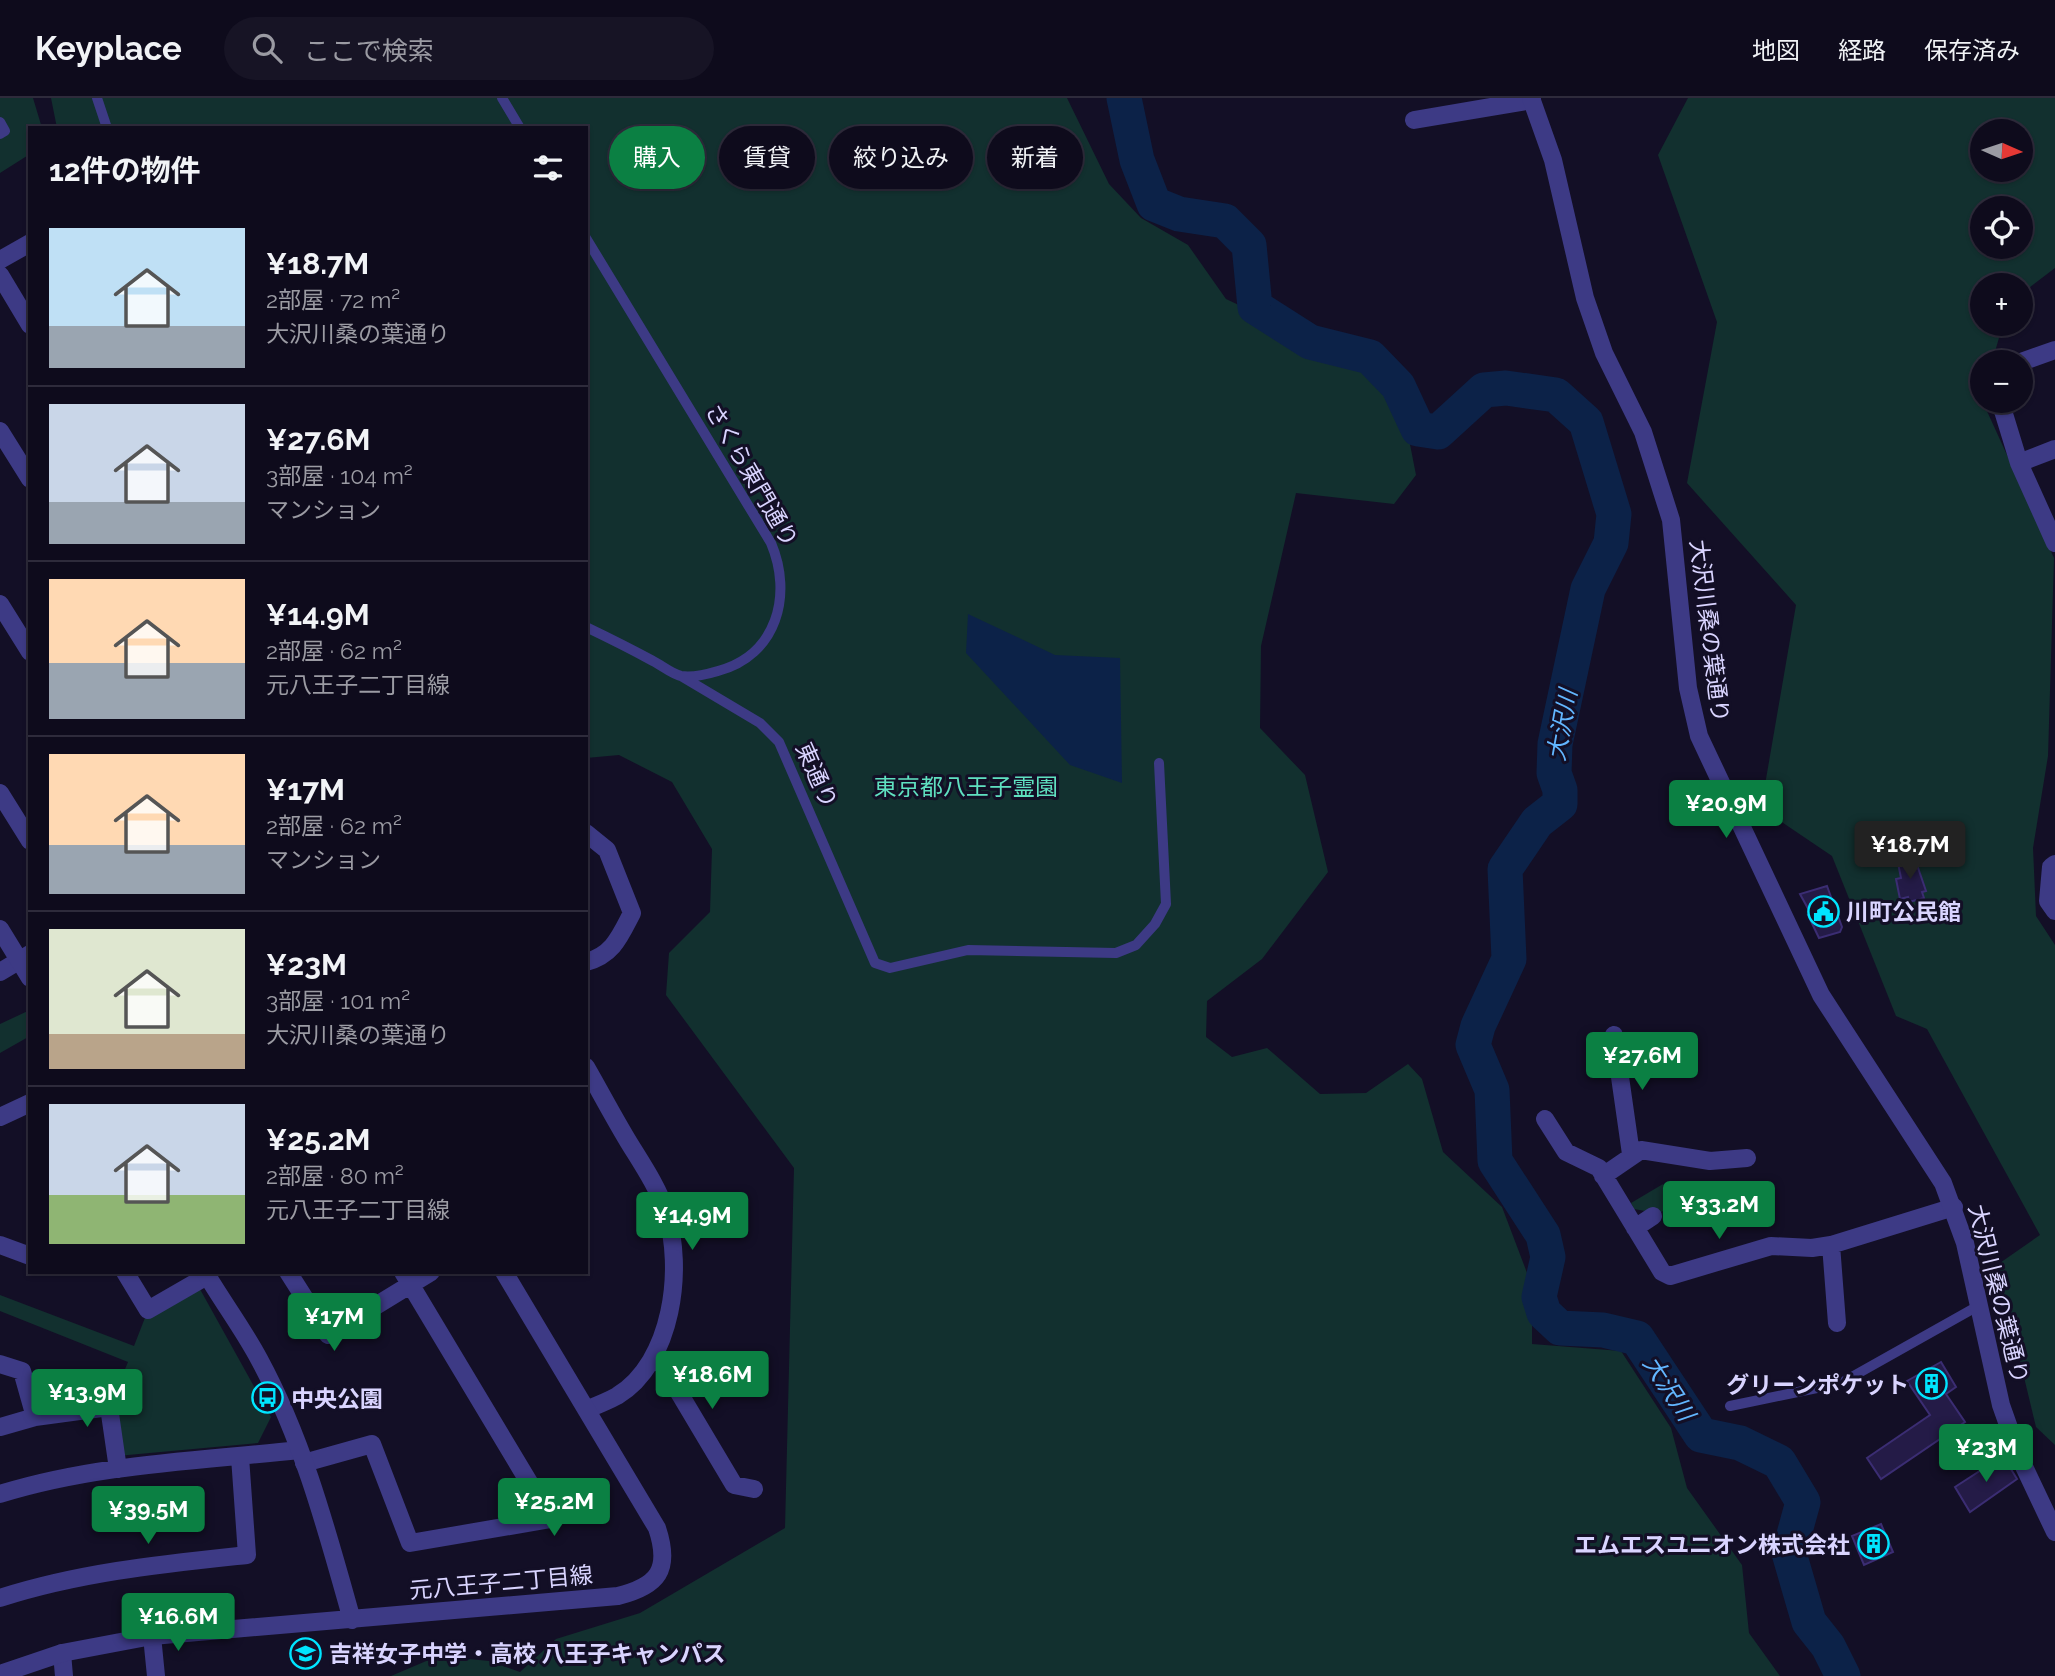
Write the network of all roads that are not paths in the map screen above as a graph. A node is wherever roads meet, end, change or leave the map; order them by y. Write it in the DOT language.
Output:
graph roads {
  1 [pos="97,98"];
  2 [pos="502,98"];
  3 [pos="1532,99"];
  4 [pos="1414,120"];
  5 [pos="0,122"];
  6 [pos="106,126"];
  7 [pos="519,126"];
  8 [pos="0,134"];
  9 [pos="588,241"];
  10 [pos="28,244"];
  11 [pos="0,260"];
  12 [pos="0,275"];
  13 [pos="28,323"];
  14 [pos="2055,350"];
  15 [pos="2033,358"];
  16 [pos="2004,413"];
  17 [pos="0,430"];
  18 [pos="2055,449"];
  19 [pos="2020,463"];
  20 [pos="28,476"];
  21 [pos="2055,543"];
  22 [pos="0,604"];
  23 [pos="588,628"];
  24 [pos="28,649"];
  25 [pos="681,676"];
  26 [pos="1159,763"];
  27 [pos="0,793"];
  28 [pos="588,836"];
  29 [pos="28,838"];
  30 [pos="2055,864"];
  31 [pos="2055,911"];
  32 [pos="0,929"];
  33 [pos="24,957"];
  34 [pos="588,962"];
  35 [pos="0,972"];
  36 [pos="1614,1035"];
  37 [pos="588,1070"];
  38 [pos="28,1108"];
  39 [pos="0,1117"];
  40 [pos="1545,1119"];
  41 [pos="1631,1154"];
  42 [pos="1747,1158"];
  43 [pos="1603,1175"];
  44 [pos="1954,1207"];
  45 [pos="1653,1216"];
  46 [pos="1635,1228"];
  47 [pos="0,1245"];
  48 [pos="1830,1245"];
  49 [pos="28,1255"];
  50 [pos="126,1274"];
  51 [pos="206,1274"];
  52 [pos="289,1274"];
  53 [pos="424,1274"];
  54 [pos="505,1274"];
  55 [pos="407,1279"];
  56 [pos="1978,1306"];
  57 [pos="1837,1323"];
  58 [pos="656,1354"];
  59 [pos="0,1364"];
  60 [pos="1730,1406"];
  61 [pos="588,1409"];
  62 [pos="35,1417"];
  63 [pos="0,1427"];
  64 [pos="301,1456"];
  65 [pos="240,1457"];
  66 [pos="118,1469"];
  67 [pos="754,1489"];
  68 [pos="0,1494"];
  69 [pos="2055,1532"];
  70 [pos="0,1598"];
  71 [pos="352,1620"];
  72 [pos="152,1636"];
  73 [pos="62,1653"];
  74 [pos="0,1674"];
  75 [pos="64,1676"];
  76 [pos="156,1676"];
  1 -- 6 [label="lane"];
  2 -- 7 [label="lane"];
  3 -- 4 [label="street"];
  3 -- 44 [label="street, 大沢川桑の葉通り"];
  5 -- 8 [label="lane"];
  9 -- 25 [label="lane, さくら東門通り"];
  10 -- 11 [label="street"];
  12 -- 13 [label="street"];
  14 -- 15 [label="street"];
  16 -- 19 [label="street"];
  17 -- 20 [label="street"];
  18 -- 19 [label="street"];
  19 -- 21 [label="street"];
  22 -- 24 [label="street"];
  23 -- 25 [label="lane"];
  25 -- 26 [label="lane, 東通り"];
  27 -- 29 [label="street"];
  28 -- 34 [label="street"];
  30 -- 31 [label="street"];
  32 -- 33 [label="street"];
  33 -- 35 [label="street"];
  36 -- 41 [label="street"];
  37 -- 58 [label="street"];
  38 -- 39 [label="street"];
  40 -- 43 [label="street"];
  41 -- 42 [label="street"];
  41 -- 43 [label="street"];
  43 -- 46 [label="street"];
  44 -- 48 [label="street"];
  44 -- 56 [label="street, 大沢川桑の葉通り"];
  45 -- 46 [label="street"];
  46 -- 48 [label="street"];
  47 -- 49 [label="street"];
  48 -- 57 [label="street"];
  50 -- 51 [label="street"];
  51 -- 64 [label="street"];
  52 -- 55 [label="street"];
  53 -- 55 [label="street"];
  54 -- 61 [label="street, 元八王子二丁目線"];
  55 -- 64 [label="street"];
  56 -- 60 [label="lane"];
  56 -- 69 [label="street, 大沢川桑の葉通り"];
  58 -- 61 [label="street"];
  58 -- 67 [label="street"];
  59 -- 62 [label="street"];
  61 -- 71 [label="street, 元八王子二丁目線"];
  62 -- 63 [label="street"];
  62 -- 66 [label="street"];
  64 -- 65 [label="street"];
  64 -- 71 [label="street"];
  65 -- 66 [label="street"];
  65 -- 70 [label="street"];
  66 -- 68 [label="street"];
  71 -- 72 [label="street, 元八王子二丁目線"];
  72 -- 73 [label="street, 元八王子二丁目線"];
  72 -- 76 [label="street"];
  73 -- 74 [label="street, 元八王子二丁目線"];
  73 -- 75 [label="street"];
}
